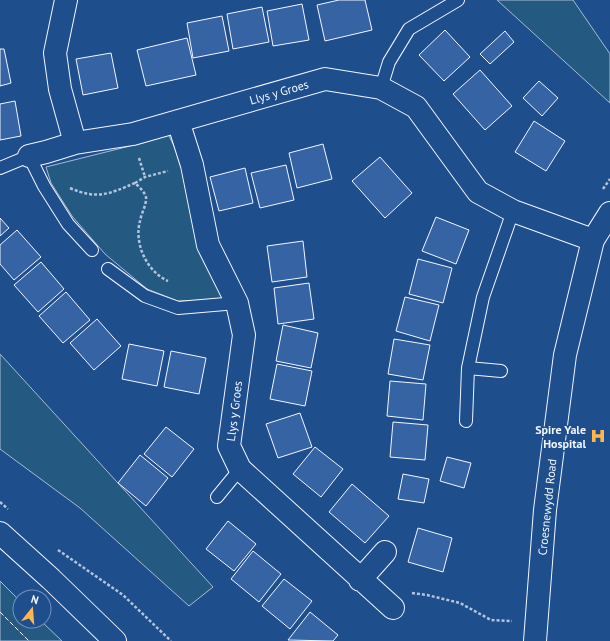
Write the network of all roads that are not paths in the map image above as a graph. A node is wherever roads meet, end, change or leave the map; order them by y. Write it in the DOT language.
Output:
graph roads {
  1 [pos="66,0"];
  2 [pos="458,0"];
  3 [pos="381,88"];
  4 [pos="178,121"];
  5 [pos="75,143"];
  6 [pos="29,156"];
  7 [pos="0,168"];
  8 [pos="513,211"];
  9 [pos="610,213"];
  10 [pos="593,240"];
  11 [pos="92,250"];
  12 [pos="108,269"];
  13 [pos="236,303"];
  14 [pos="468,368"];
  15 [pos="501,370"];
  16 [pos="466,421"];
  17 [pos="240,470"];
  18 [pos="217,497"];
  19 [pos="0,533"];
  20 [pos="385,552"];
  21 [pos="367,585"];
  22 [pos="393,608"];
  23 [pos="115,641"];
  24 [pos="535,641"];
  1 -- 5 [label="street"];
  2 -- 3 [label="lane"];
  3 -- 4 [label="street, Llys y Groes"];
  3 -- 8 [label="street, Llys y Groes"];
  4 -- 5 [label="street, Llys y Groes"];
  4 -- 13 [label="street, Llys y Groes"];
  5 -- 6 [label="street, Llys y Groes"];
  6 -- 7 [label="lane, Llys y Groes"];
  6 -- 11 [label="lane"];
  8 -- 10 [label="street, Llys y Groes"];
  8 -- 14 [label="lane"];
  9 -- 10 [label="street, Croesnewydd Road"];
  10 -- 24 [label="street, Croesnewydd Road"];
  12 -- 13 [label="lane"];
  13 -- 17 [label="street, Llys y Groes"];
  14 -- 15 [label="lane"];
  14 -- 16 [label="lane"];
  17 -- 18 [label="lane"];
  17 -- 21 [label="street, Llys y Groes"];
  19 -- 23 [label="street"];
  20 -- 21 [label="street"];
  21 -- 22 [label="street, Llys y Groes"];
}
